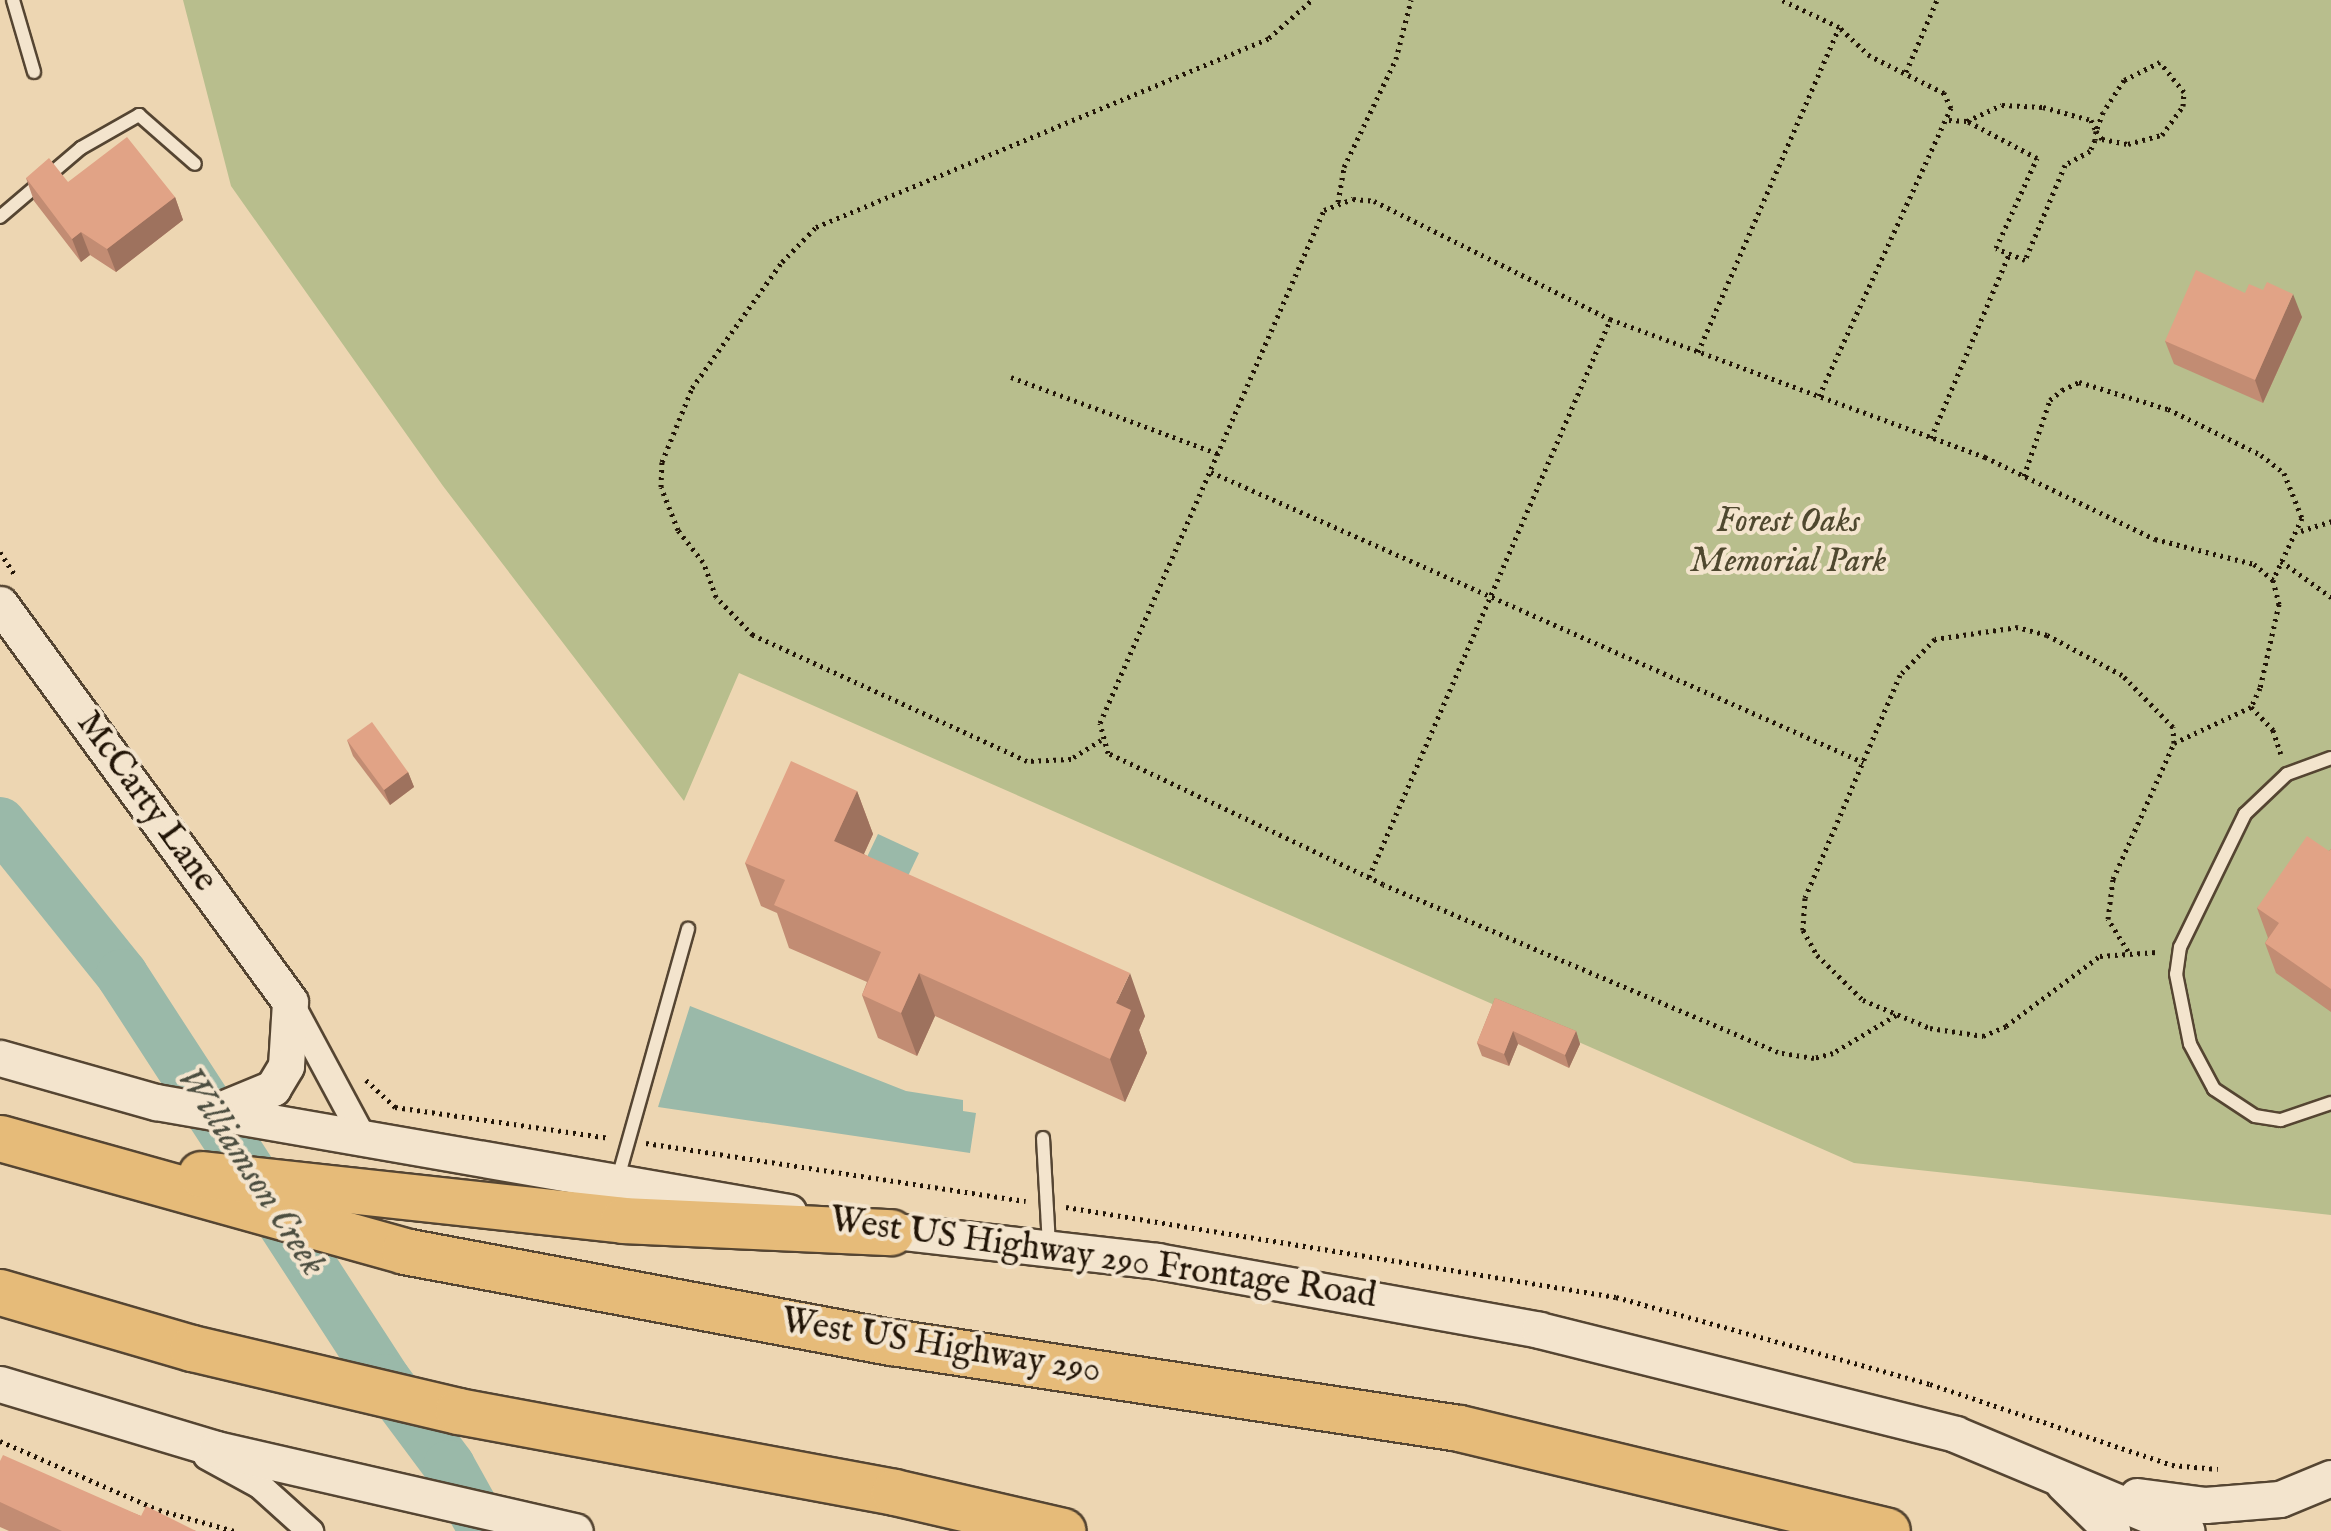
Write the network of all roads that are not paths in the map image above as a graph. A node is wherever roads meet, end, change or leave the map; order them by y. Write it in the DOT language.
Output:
graph roads {
  1 [pos="13,0"];
  2 [pos="34,72"];
  3 [pos="195,164"];
  4 [pos="0,217"];
  5 [pos="0,604"];
  6 [pos="2331,758"];
  7 [pos="688,929"];
  8 [pos="290,1002"];
  9 [pos="0,1058"];
  10 [pos="2331,1104"];
  11 [pos="212,1111"];
  12 [pos="361,1134"];
  13 [pos="0,1138"];
  14 [pos="1043,1138"];
  15 [pos="76,1163"];
  16 [pos="618,1178"];
  17 [pos="891,1232"];
  18 [pos="1049,1248"];
  19 [pos="0,1292"];
  20 [pos="0,1384"];
  21 [pos="166,1435"];
  22 [pos="2051,1472"];
  23 [pos="2331,1478"];
  24 [pos="2102,1492"];
  25 [pos="310,1531"];
  26 [pos="575,1531"];
  27 [pos="1063,1531"];
  28 [pos="1887,1531"];
  29 [pos="2112,1531"];
  30 [pos="2187,1531"];
  1 -- 2 [label="lane"];
  3 -- 4 [label="lane"];
  5 -- 8 [label="main road, McCarty Lane"];
  6 -- 10 [label="lane"];
  7 -- 16 [label="lane"];
  8 -- 11 [label="main road"];
  8 -- 12 [label="street, McCarty Lane"];
  9 -- 11 [label="main road, West US Highway 290 Frontage Road"];
  11 -- 12 [label="main road, West US Highway 290 Frontage Road"];
  12 -- 16 [label="main road, West US Highway 290 Frontage Road"];
  13 -- 15 [label="highway, West US Highway 290"];
  14 -- 18 [label="lane"];
  15 -- 17 [label="highway"];
  15 -- 28 [label="highway, West US Highway 290"];
  16 -- 17 [label="main road, West US Highway 290 Frontage Road"];
  17 -- 18 [label="main road, West US Highway 290 Frontage Road"];
  18 -- 22 [label="main road, West US Highway 290 Frontage Road"];
  19 -- 27 [label="highway"];
  20 -- 21 [label="main road"];
  21 -- 25 [label="street"];
  21 -- 26 [label="main road"];
  22 -- 24 [label="main road, West US Highway 290 Frontage Road"];
  22 -- 29 [label="main road"];
  23 -- 24 [label="main road"];
  24 -- 30 [label="main road, West US Highway 290 Frontage Road"];
}
